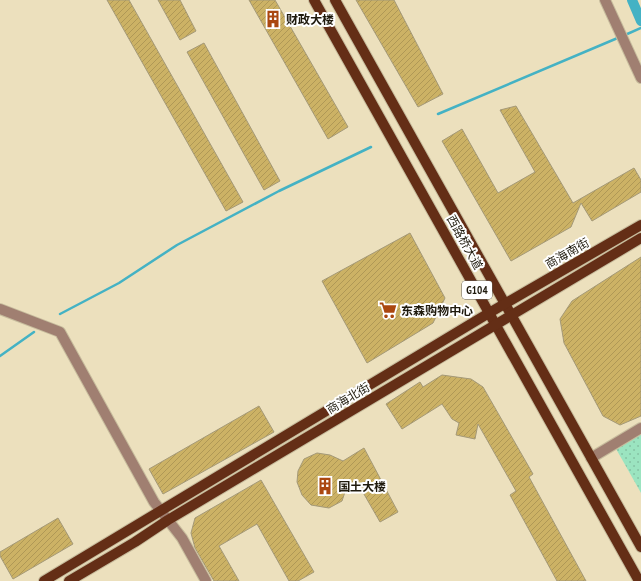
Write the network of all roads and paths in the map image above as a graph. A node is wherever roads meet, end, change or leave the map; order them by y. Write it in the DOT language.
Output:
graph roads {
  1 [pos="314,0"];
  2 [pos="335,0"];
  3 [pos="605,0"];
  4 [pos="641,78"];
  5 [pos="641,225"];
  6 [pos="641,238"];
  7 [pos="505,304"];
  8 [pos="0,309"];
  9 [pos="489,313"];
  10 [pos="511,315"];
  11 [pos="496,324"];
  12 [pos="641,428"];
  13 [pos="592,458"];
  14 [pos="161,511"];
  15 [pos="168,520"];
  16 [pos="641,547"];
  17 [pos="44,581"];
  18 [pos="69,581"];
  19 [pos="206,581"];
  20 [pos="639,581"];
  1 -- 9 [label="main road, 西路桥大道 / G104"];
  2 -- 7 [label="main road, 西路桥大道 / G104"];
  3 -- 4 [label="street"];
  5 -- 7 [label="main road, 商海南街"];
  6 -- 10 [label="main road, 商海北街"];
  7 -- 9 [label="main road, 商海北街"];
  7 -- 10 [label="main road, 西路桥大道 / G104"];
  8 -- 14 [label="street"];
  9 -- 11 [label="main road, 西路桥大道 / G104"];
  9 -- 14 [label="main road, 商海北街"];
  10 -- 11 [label="main road, 商海北街"];
  10 -- 13 [label="main road, 西路桥大道 / G104"];
  11 -- 15 [label="main road, 商海北街"];
  11 -- 20 [label="main road, 西路桥大道 / G104"];
  12 -- 13 [label="street"];
  13 -- 16 [label="main road, 西路桥大道 / G104"];
  14 -- 15 [label="street"];
  14 -- 17 [label="main road, 商海北街"];
  15 -- 18 [label="main road, 商海北街"];
  15 -- 19 [label="street"];
}
